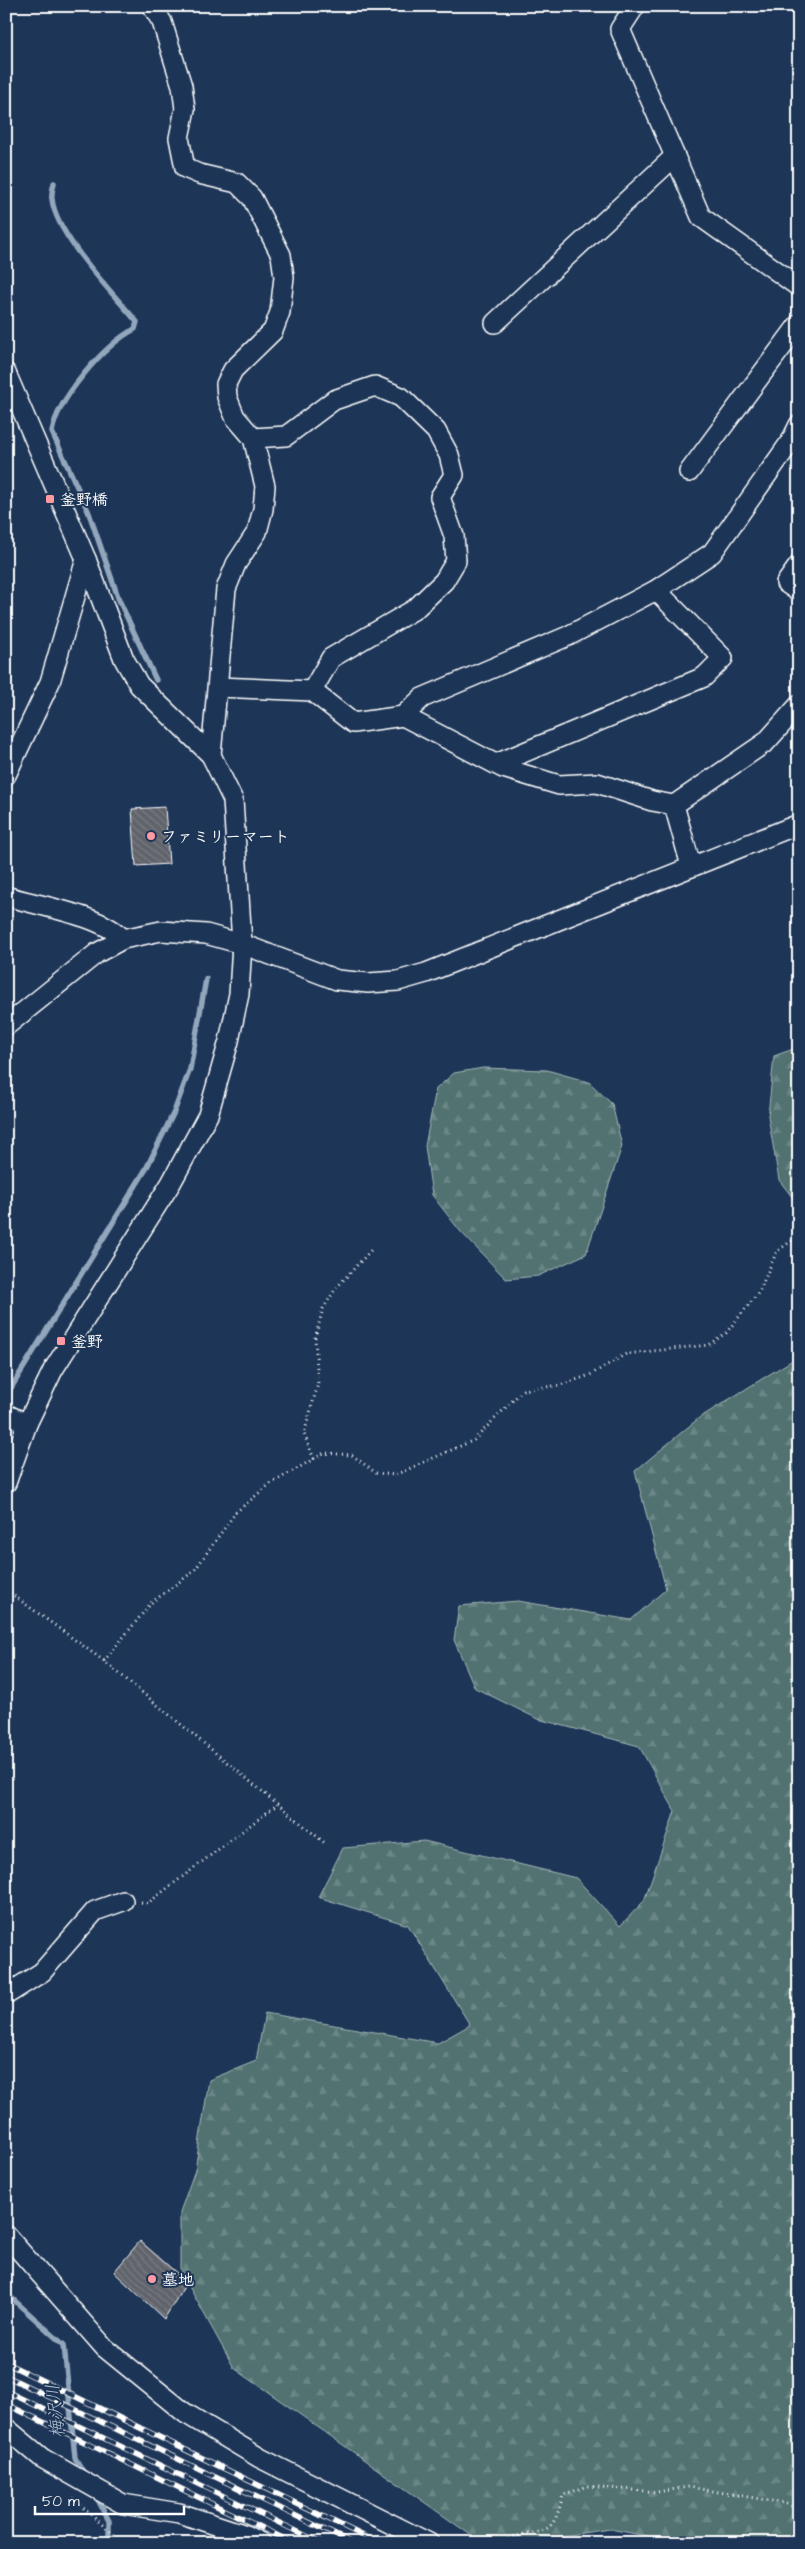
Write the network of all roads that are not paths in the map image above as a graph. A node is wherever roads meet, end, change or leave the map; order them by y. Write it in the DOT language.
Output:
graph roads {
  1 [pos="152,6"];
  2 [pos="635,6"];
  3 [pos="675,156"];
  4 [pos="799,287"];
  5 [pos="495,323"];
  6 [pos="799,324"];
  7 [pos="6,373"];
  8 [pos="796,437"];
  9 [pos="253,438"];
  10 [pos="689,472"];
  11 [pos="86,559"];
  12 [pos="799,565"];
  13 [pos="656,590"];
  14 [pos="799,592"];
  15 [pos="218,687"];
  16 [pos="312,691"];
  17 [pos="799,705"];
  18 [pos="403,716"];
  19 [pos="211,755"];
  20 [pos="496,764"];
  21 [pos="6,775"];
  22 [pos="674,805"];
  23 [pos="799,824"];
  24 [pos="691,866"];
  25 [pos="6,896"];
  26 [pos="123,939"];
  27 [pos="242,944"];
  28 [pos="6,1026"];
  29 [pos="16,1419"];
  30 [pos="6,1483"];
  31 [pos="122,1901"];
  32 [pos="6,1995"];
  33 [pos="6,2235"];
  34 [pos="6,2428"];
  35 [pos="260,2543"];
  36 [pos="429,2543"];
  1 -- 9 [label="street"];
  2 -- 3 [label="street"];
  3 -- 4 [label="street"];
  3 -- 5 [label="street"];
  6 -- 10 [label="street"];
  7 -- 11 [label="street"];
  8 -- 13 [label="street"];
  9 -- 15 [label="street"];
  9 -- 16 [label="street"];
  11 -- 19 [label="street"];
  11 -- 21 [label="street"];
  12 -- 14 [label="street"];
  13 -- 18 [label="street"];
  13 -- 20 [label="street"];
  15 -- 16 [label="street"];
  15 -- 19 [label="street"];
  16 -- 18 [label="street"];
  17 -- 22 [label="street"];
  18 -- 20 [label="street"];
  19 -- 27 [label="street"];
  20 -- 22 [label="street"];
  22 -- 24 [label="street"];
  23 -- 24 [label="street"];
  24 -- 27 [label="street"];
  25 -- 26 [label="street"];
  26 -- 27 [label="street"];
  26 -- 28 [label="street"];
  27 -- 29 [label="street"];
  29 -- 30 [label="street"];
  31 -- 32 [label="street"];
  33 -- 36 [label="street"];
  34 -- 35 [label="street"];
}
